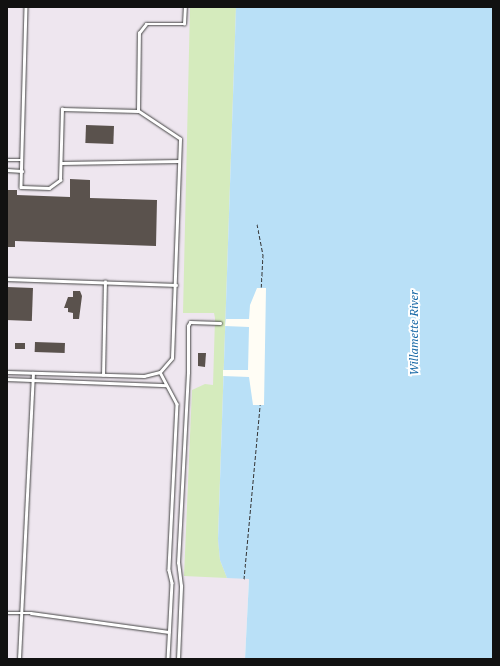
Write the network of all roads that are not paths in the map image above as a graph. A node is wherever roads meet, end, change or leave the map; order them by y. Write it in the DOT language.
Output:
graph roads {
  1 [pos="26,7"];
  2 [pos="185,7"];
  3 [pos="138,111"];
  4 [pos="7,160"];
  5 [pos="22,160"];
  6 [pos="179,161"];
  7 [pos="62,163"];
  8 [pos="7,170"];
  9 [pos="22,171"];
  10 [pos="7,279"];
  11 [pos="105,282"];
  12 [pos="176,285"];
  13 [pos="220,323"];
  14 [pos="7,372"];
  15 [pos="160,372"];
  16 [pos="33,373"];
  17 [pos="103,375"];
  18 [pos="7,379"];
  19 [pos="33,380"];
  20 [pos="166,385"];
  21 [pos="7,613"];
  22 [pos="21,613"];
  23 [pos="169,632"];
  24 [pos="19,659"];
  25 [pos="168,659"];
  26 [pos="178,659"];
  1 -- 5 [label="lane"];
  2 -- 3 [label="lane"];
  3 -- 6 [label="lane"];
  3 -- 7 [label="lane"];
  4 -- 5 [label="lane"];
  5 -- 9 [label="lane"];
  6 -- 7 [label="lane"];
  6 -- 12 [label="lane"];
  7 -- 9 [label="lane"];
  8 -- 9 [label="lane"];
  10 -- 11 [label="lane"];
  11 -- 12 [label="lane"];
  11 -- 17 [label="lane"];
  12 -- 15 [label="lane"];
  13 -- 26 [label="lane"];
  14 -- 16 [label="lane"];
  15 -- 17 [label="lane"];
  15 -- 20 [label="lane"];
  16 -- 17 [label="lane"];
  16 -- 19 [label="lane"];
  18 -- 19 [label="lane"];
  19 -- 20 [label="lane"];
  19 -- 22 [label="lane"];
  20 -- 23 [label="lane"];
  21 -- 22 [label="lane"];
  22 -- 23 [label="lane"];
  22 -- 24 [label="lane"];
  23 -- 25 [label="lane"];
}
